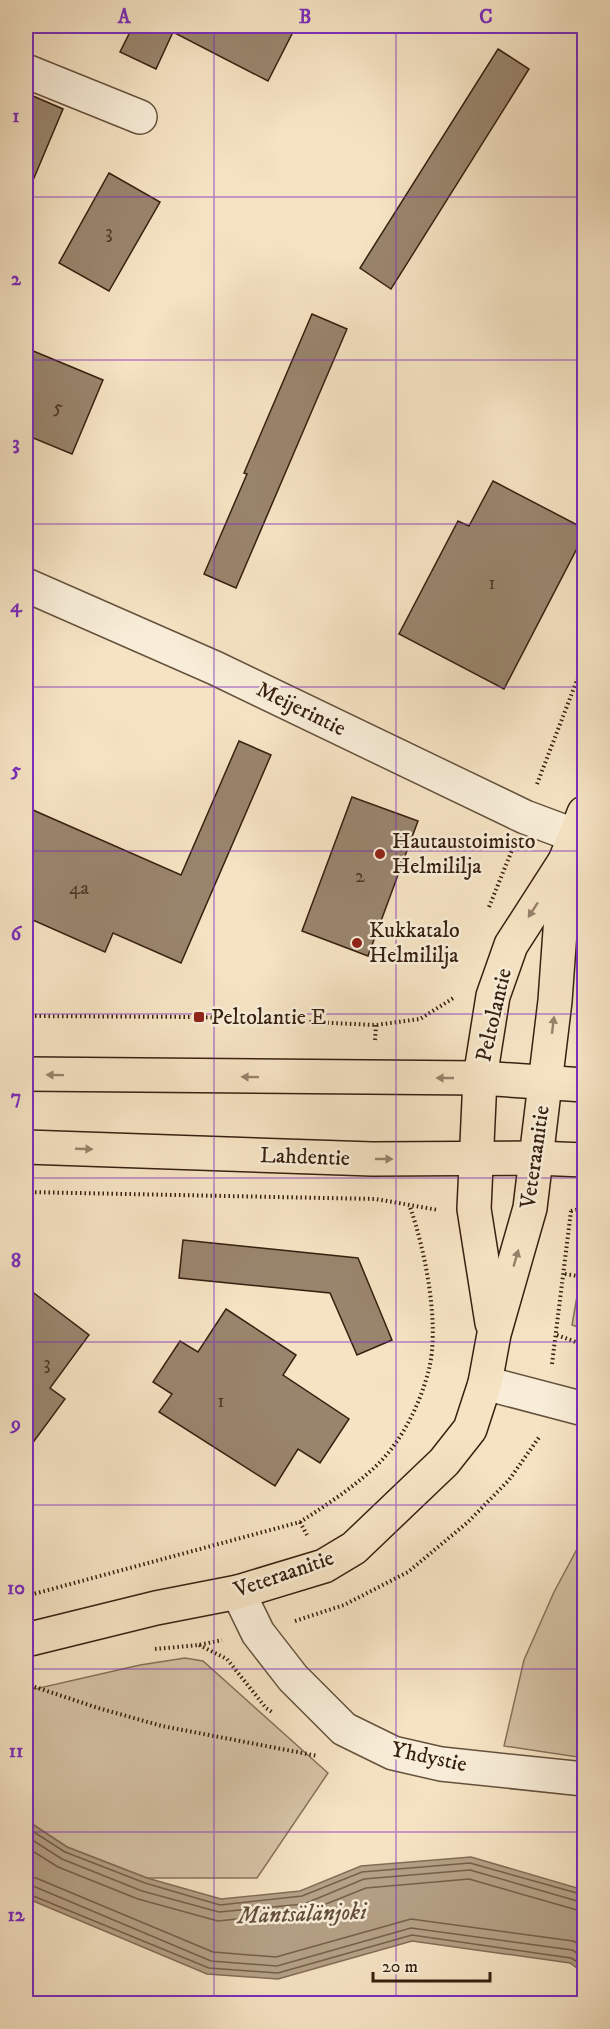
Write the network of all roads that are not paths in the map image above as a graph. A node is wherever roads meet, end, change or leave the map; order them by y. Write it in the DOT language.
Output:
graph roads {
  1 [pos="26,71"];
  2 [pos="140,117"];
  3 [pos="26,585"];
  4 [pos="575,837"];
  5 [pos="26,1074"];
  6 [pos="480,1078"];
  7 [pos="546,1083"];
  8 [pos="585,1085"];
  9 [pos="26,1147"];
  10 [pos="536,1158"];
  11 [pos="476,1159"];
  12 [pos="585,1160"];
  13 [pos="494,1334"];
  14 [pos="485,1383"];
  15 [pos="585,1409"];
  16 [pos="238,1592"];
  17 [pos="26,1641"];
  18 [pos="585,1779"];
  1 -- 2 [label="street"];
  3 -- 4 [label="street, Meijerintie"];
  4 -- 6 [label="main road, Peltolantie, one-way"];
  7 -- 4 [label="main road, one-way"];
  6 -- 5 [label="main road, one-way"];
  6 -- 7 [label="main road"];
  6 -- 11 [label="main road, Veteraanitie"];
  7 -- 8 [label="main road"];
  7 -- 10 [label="main road, Veteraanitie"];
  9 -- 11 [label="main road, Lahdentie, one-way"];
  10 -- 11 [label="main road, Lahdentie"];
  10 -- 12 [label="main road, Lahdentie"];
  13 -- 10 [label="main road, Veteraanitie, one-way"];
  11 -- 13 [label="main road, Veteraanitie"];
  13 -- 14 [label="main road, Veteraanitie"];
  14 -- 15 [label="street"];
  14 -- 16 [label="main road, Veteraanitie"];
  16 -- 17 [label="main road, Veteraanitie"];
  16 -- 18 [label="street, Yhdystie"];
}
